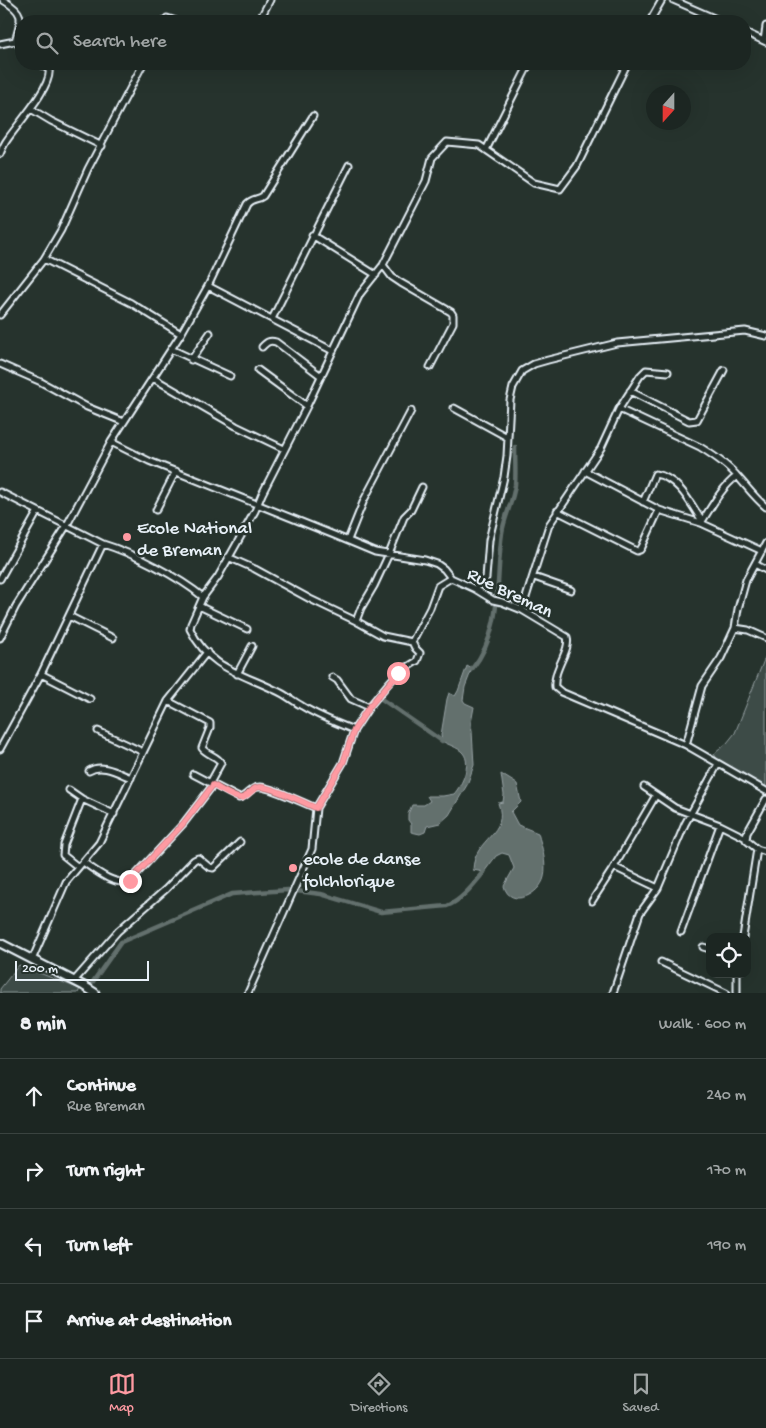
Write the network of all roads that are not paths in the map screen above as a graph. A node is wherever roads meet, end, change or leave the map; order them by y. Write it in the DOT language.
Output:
graph roads {
  1 [pos="3,0"];
  2 [pos="270,0"];
  3 [pos="662,0"];
  4 [pos="672,0"];
  5 [pos="20,15"];
  6 [pos="262,15"];
  7 [pos="653,15"];
  8 [pos="707,15"];
  9 [pos="766,26"];
  10 [pos="751,35"];
  11 [pos="15,41"];
  12 [pos="765,41"];
  13 [pos="0,44"];
  14 [pos="49,70"];
  15 [pos="141,70"];
  16 [pos="526,70"];
  17 [pos="624,70"];
  18 [pos="31,109"];
  19 [pos="313,116"];
  20 [pos="102,146"];
  21 [pos="486,150"];
  22 [pos="0,154"];
  23 [pos="349,165"];
  24 [pos="312,235"];
  25 [pos="44,259"];
  26 [pos="382,264"];
  27 [pos="376,275"];
  28 [pos="208,286"];
  29 [pos="0,315"];
  30 [pos="272,319"];
  31 [pos="210,333"];
  32 [pos="181,334"];
  33 [pos="766,336"];
  34 [pos="262,347"];
  35 [pos="171,350"];
  36 [pos="333,350"];
  37 [pos="191,360"];
  38 [pos="0,364"];
  39 [pos="430,367"];
  40 [pos="258,370"];
  41 [pos="724,370"];
  42 [pos="668,372"];
  43 [pos="230,376"];
  44 [pos="321,376"];
  45 [pos="153,378"];
  46 [pos="630,391"];
  47 [pos="307,406"];
  48 [pos="454,408"];
  49 [pos="619,409"];
  50 [pos="411,411"];
  51 [pos="124,422"];
  52 [pos="507,437"];
  53 [pos="111,442"];
  54 [pos="284,449"];
  55 [pos="176,471"];
  56 [pos="585,471"];
  57 [pos="738,476"];
  58 [pos="422,487"];
  59 [pos="0,492"];
  60 [pos="643,502"];
  61 [pos="257,505"];
  62 [pos="766,507"];
  63 [pos="156,510"];
  64 [pos="659,510"];
  65 [pos="557,511"];
  66 [pos="38,512"];
  67 [pos="702,522"];
  68 [pos="67,525"];
  69 [pos="348,540"];
  70 [pos="766,543"];
  71 [pos="104,544"];
  72 [pos="762,551"];
  73 [pos="389,554"];
  74 [pos="228,557"];
  75 [pos="755,564"];
  76 [pos="766,570"];
  77 [pos="534,577"];
  78 [pos="450,578"];
  79 [pos="0,579"];
  80 [pos="475,589"];
  81 [pos="571,590"];
  82 [pos="203,597"];
  83 [pos="199,606"];
  84 [pos="522,610"];
  85 [pos="69,616"];
  86 [pos="356,621"];
  87 [pos="735,628"];
  88 [pos="247,629"];
  89 [pos="0,638"];
  90 [pos="113,638"];
  91 [pos="766,638"];
  92 [pos="412,642"];
  93 [pos="252,646"];
  94 [pos="207,652"];
  95 [pos="41,674"];
  96 [pos="237,674"];
  97 [pos="332,677"];
  98 [pos="90,699"];
  99 [pos="168,701"];
  100 [pos="369,707"];
  101 [pos="354,730"];
  102 [pos="98,731"];
  103 [pos="686,745"];
  104 [pos="0,749"];
  105 [pos="143,752"];
  106 [pos="718,764"];
  107 [pos="89,771"];
  108 [pos="193,774"];
  109 [pos="131,778"];
  110 [pos="212,784"];
  111 [pos="644,787"];
  112 [pos="69,790"];
  113 [pos="766,791"];
  114 [pos="656,795"];
  115 [pos="82,799"];
  116 [pos="766,799"];
  117 [pos="316,808"];
  118 [pos="114,814"];
  119 [pos="691,814"];
  120 [pos="720,824"];
  121 [pos="746,838"];
  122 [pos="240,842"];
  123 [pos="757,849"];
  124 [pos="766,852"];
  125 [pos="83,862"];
  126 [pos="78,867"];
  127 [pos="614,867"];
  128 [pos="658,888"];
  129 [pos="592,901"];
  130 [pos="681,932"];
  131 [pos="744,933"];
  132 [pos="0,943"];
  133 [pos="703,947"];
  134 [pos="706,948"];
  135 [pos="32,960"];
  136 [pos="661,962"];
  137 [pos="738,978"];
  138 [pos="74,981"];
  139 [pos="93,992"];
  140 [pos="248,993"];
  141 [pos="613,993"];
  142 [pos="726,993"];
  143 [pos="737,993"];
  1 -- 5 [label="street"];
  2 -- 6 [label="street"];
  3 -- 7 [label="street"];
  4 -- 8 [label="street"];
  9 -- 12 [label="street"];
  10 -- 12 [label="street"];
  11 -- 13 [label="street"];
  14 -- 18 [label="street"];
  15 -- 20 [label="street"];
  16 -- 21 [label="street"];
  17 -- 21 [label="street"];
  18 -- 20 [label="street"];
  18 -- 22 [label="street"];
  19 -- 28 [label="street"];
  20 -- 25 [label="street"];
  21 -- 26 [label="street"];
  23 -- 24 [label="street"];
  24 -- 27 [label="street"];
  24 -- 30 [label="street"];
  25 -- 29 [label="street"];
  25 -- 32 [label="street"];
  26 -- 27 [label="street"];
  26 -- 39 [label="street"];
  27 -- 36 [label="street"];
  28 -- 30 [label="street"];
  28 -- 32 [label="street"];
  30 -- 36 [label="street"];
  31 -- 37 [label="street"];
  32 -- 35 [label="street"];
  33 -- 52 [label="street"];
  34 -- 44 [label="street"];
  35 -- 37 [label="street"];
  35 -- 45 [label="street"];
  36 -- 44 [label="street"];
  37 -- 43 [label="street"];
  38 -- 51 [label="street"];
  40 -- 47 [label="street"];
  41 -- 46 [label="street"];
  42 -- 46 [label="street"];
  44 -- 47 [label="street"];
  45 -- 51 [label="street"];
  45 -- 54 [label="street"];
  46 -- 49 [label="street"];
  47 -- 54 [label="street"];
  48 -- 52 [label="street"];
  49 -- 56 [label="street"];
  49 -- 57 [label="street"];
  50 -- 69 [label="street"];
  51 -- 53 [label="street"];
  52 -- 80 [label="street"];
  53 -- 55 [label="street"];
  53 -- 68 [label="street"];
  54 -- 61 [label="street"];
  55 -- 61 [label="street"];
  55 -- 63 [label="street"];
  56 -- 60 [label="street"];
  56 -- 65 [label="street"];
  57 -- 62 [label="street"];
  57 -- 67 [label="street"];
  58 -- 73 [label="street"];
  59 -- 66 [label="street"];
  60 -- 64 [label="street"];
  60 -- 67 [label="street"];
  61 -- 69 [label="street"];
  61 -- 74 [label="street"];
  64 -- 65 [label="street"];
  64 -- 67 [label="street"];
  65 -- 77 [label="street"];
  66 -- 68 [label="street"];
  66 -- 79 [label="street"];
  67 -- 72 [label="street"];
  68 -- 71 [label="street"];
  68 -- 89 [label="street"];
  69 -- 73 [label="street"];
  70 -- 72 [label="street"];
  71 -- 82 [label="street"];
  71 -- 85 [label="street"];
  72 -- 75 [label="street"];
  73 -- 78 [label="street"];
  73 -- 86 [label="street"];
  74 -- 82 [label="street"];
  74 -- 86 [label="street"];
  75 -- 76 [label="street"];
  75 -- 87 [label="street"];
  77 -- 81 [label="street"];
  77 -- 84 [label="street"];
  78 -- 80 [label="street, Rue Breman"];
  78 -- 92 [label="street, Rue Breman"];
  80 -- 84 [label="street, Rue Breman"];
  82 -- 83 [label="street"];
  83 -- 88 [label="street"];
  83 -- 94 [label="street"];
  84 -- 103 [label="street, Rue Breman"];
  85 -- 90 [label="street"];
  85 -- 95 [label="street"];
  86 -- 92 [label="street"];
  87 -- 91 [label="street"];
  87 -- 103 [label="street"];
  92 -- 100 [label="street"];
  93 -- 96 [label="street"];
  94 -- 96 [label="street"];
  94 -- 99 [label="street"];
  95 -- 98 [label="street"];
  95 -- 104 [label="street"];
  96 -- 101 [label="street"];
  97 -- 100 [label="street"];
  99 -- 105 [label="street"];
  99 -- 110 [label="street"];
  100 -- 101 [label="street"];
  101 -- 117 [label="street"];
  102 -- 105 [label="street"];
  103 -- 106 [label="street, Rue Breman"];
  105 -- 109 [label="street"];
  106 -- 113 [label="street, Rue Breman"];
  106 -- 119 [label="street"];
  107 -- 109 [label="street"];
  108 -- 110 [label="street"];
  109 -- 118 [label="street"];
  110 -- 117 [label="street"];
  110 -- 125 [label="street"];
  111 -- 114 [label="street"];
  112 -- 115 [label="street"];
  114 -- 119 [label="street"];
  114 -- 127 [label="street"];
  115 -- 118 [label="street"];
  115 -- 126 [label="street"];
  116 -- 121 [label="street"];
  117 -- 140 [label="street"];
  118 -- 125 [label="street"];
  119 -- 120 [label="street"];
  119 -- 128 [label="street"];
  120 -- 121 [label="street"];
  120 -- 130 [label="street"];
  121 -- 123 [label="street"];
  122 -- 138 [label="street"];
  123 -- 124 [label="street"];
  123 -- 131 [label="street"];
  125 -- 126 [label="street"];
  126 -- 135 [label="street"];
  127 -- 128 [label="street"];
  127 -- 129 [label="street"];
  128 -- 141 [label="street"];
  132 -- 135 [label="main road"];
  133 -- 134 [label="street"];
  135 -- 138 [label="main road"];
  136 -- 142 [label="street"];
  137 -- 143 [label="street"];
  138 -- 139 [label="main road"];
}
